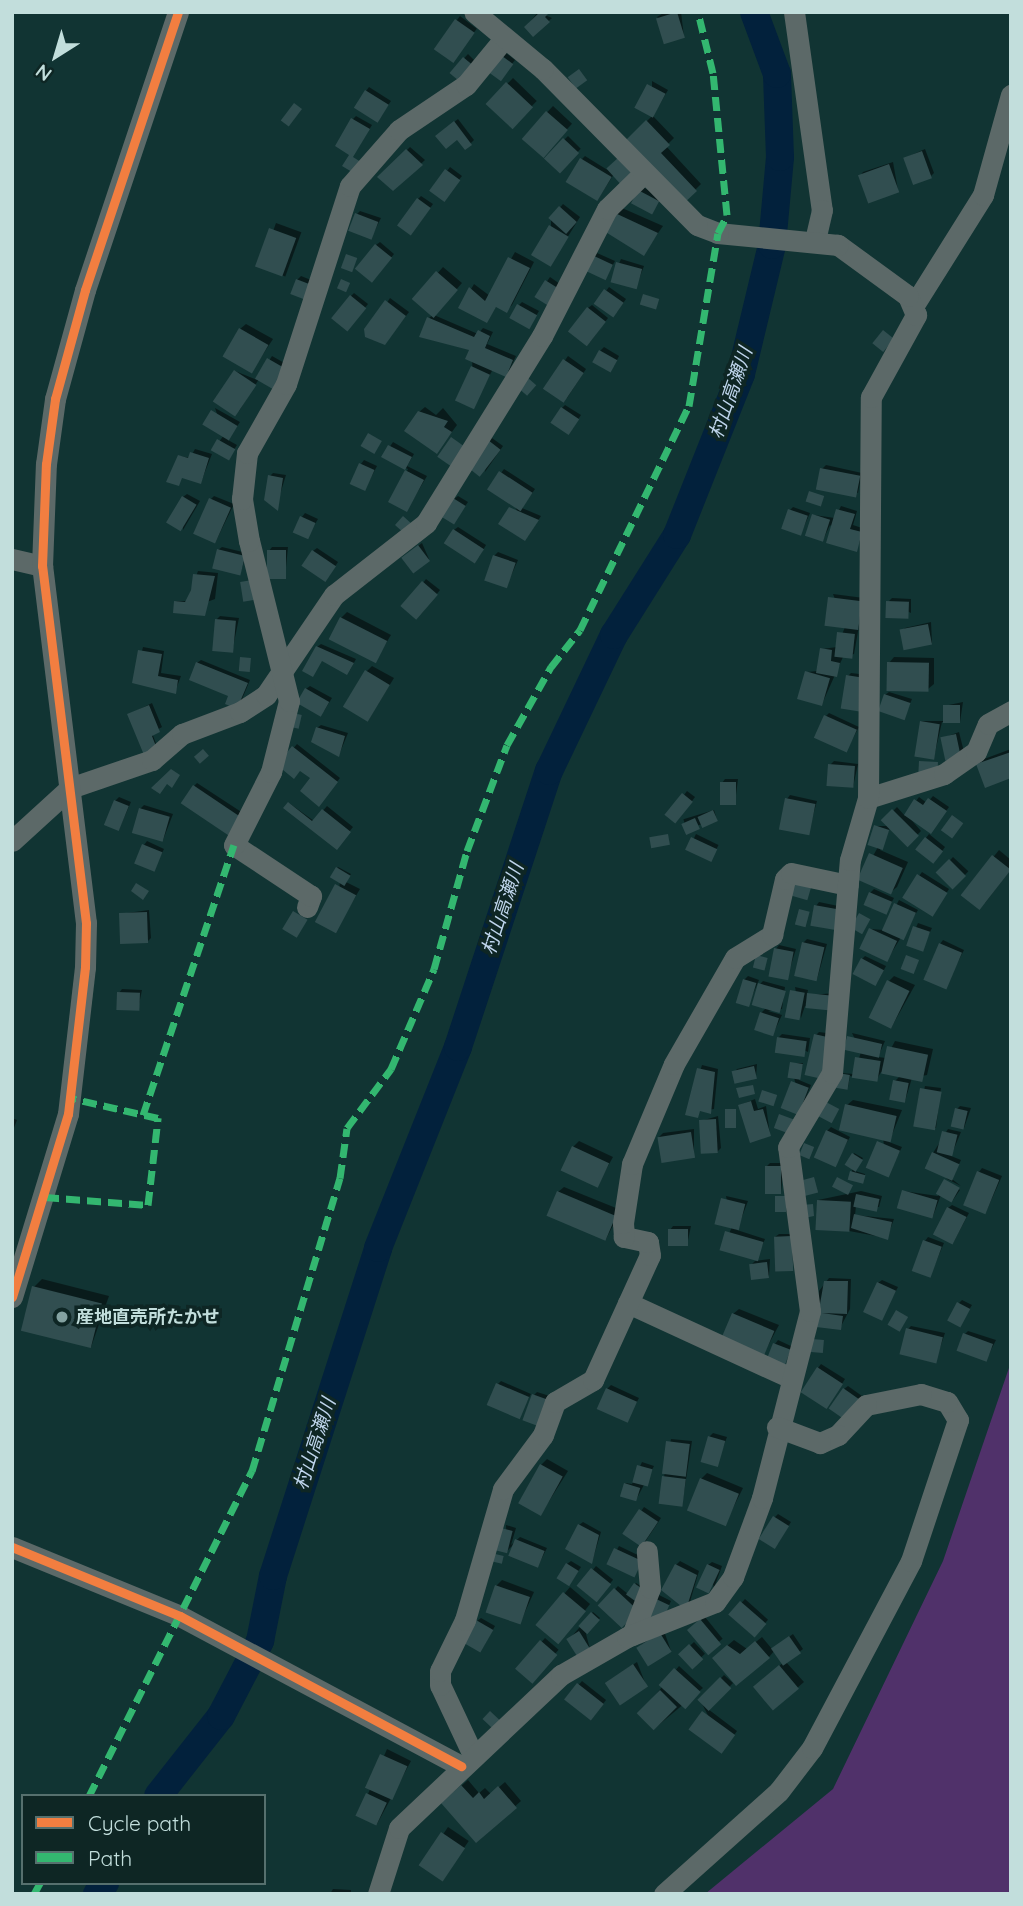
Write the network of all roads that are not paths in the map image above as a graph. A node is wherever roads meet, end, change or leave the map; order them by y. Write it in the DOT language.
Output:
graph roads {
  1 [pos="178,12"];
  2 [pos="474,12"];
  3 [pos="793,12"];
  4 [pos="503,40"];
  5 [pos="1011,95"];
  6 [pos="642,175"];
  7 [pos="811,240"];
  8 [pos="914,305"];
  9 [pos="12,559"];
  10 [pos="42,566"];
  11 [pos="278,669"];
  12 [pos="1011,711"];
  13 [pos="70,788"];
  14 [pos="867,798"];
  15 [pos="12,841"];
  16 [pos="848,885"];
  17 [pos="307,907"];
  18 [pos="12,1297"];
  19 [pos="628,1303"];
  20 [pos="791,1378"];
  21 [pos="777,1427"];
  22 [pos="12,1547"];
  23 [pos="647,1551"];
  24 [pos="632,1636"];
  25 [pos="467,1760"];
  26 [pos="378,1894"];
  27 [pos="664,1894"];
  1 -- 10 [label="street"];
  2 -- 4 [label="street"];
  3 -- 7 [label="street"];
  4 -- 6 [label="street"];
  4 -- 11 [label="street"];
  5 -- 8 [label="street"];
  6 -- 7 [label="street"];
  6 -- 11 [label="street"];
  7 -- 8 [label="street"];
  8 -- 14 [label="street"];
  9 -- 10 [label="street"];
  10 -- 13 [label="street"];
  11 -- 13 [label="street"];
  11 -- 17 [label="street"];
  12 -- 14 [label="street"];
  13 -- 15 [label="street"];
  13 -- 18 [label="street"];
  14 -- 16 [label="street"];
  16 -- 19 [label="street"];
  16 -- 20 [label="street"];
  19 -- 20 [label="street"];
  19 -- 25 [label="street"];
  20 -- 21 [label="street"];
  21 -- 24 [label="street"];
  21 -- 27 [label="street"];
  22 -- 25 [label="street"];
  23 -- 24 [label="street"];
  24 -- 25 [label="street"];
  25 -- 26 [label="street"];
}
